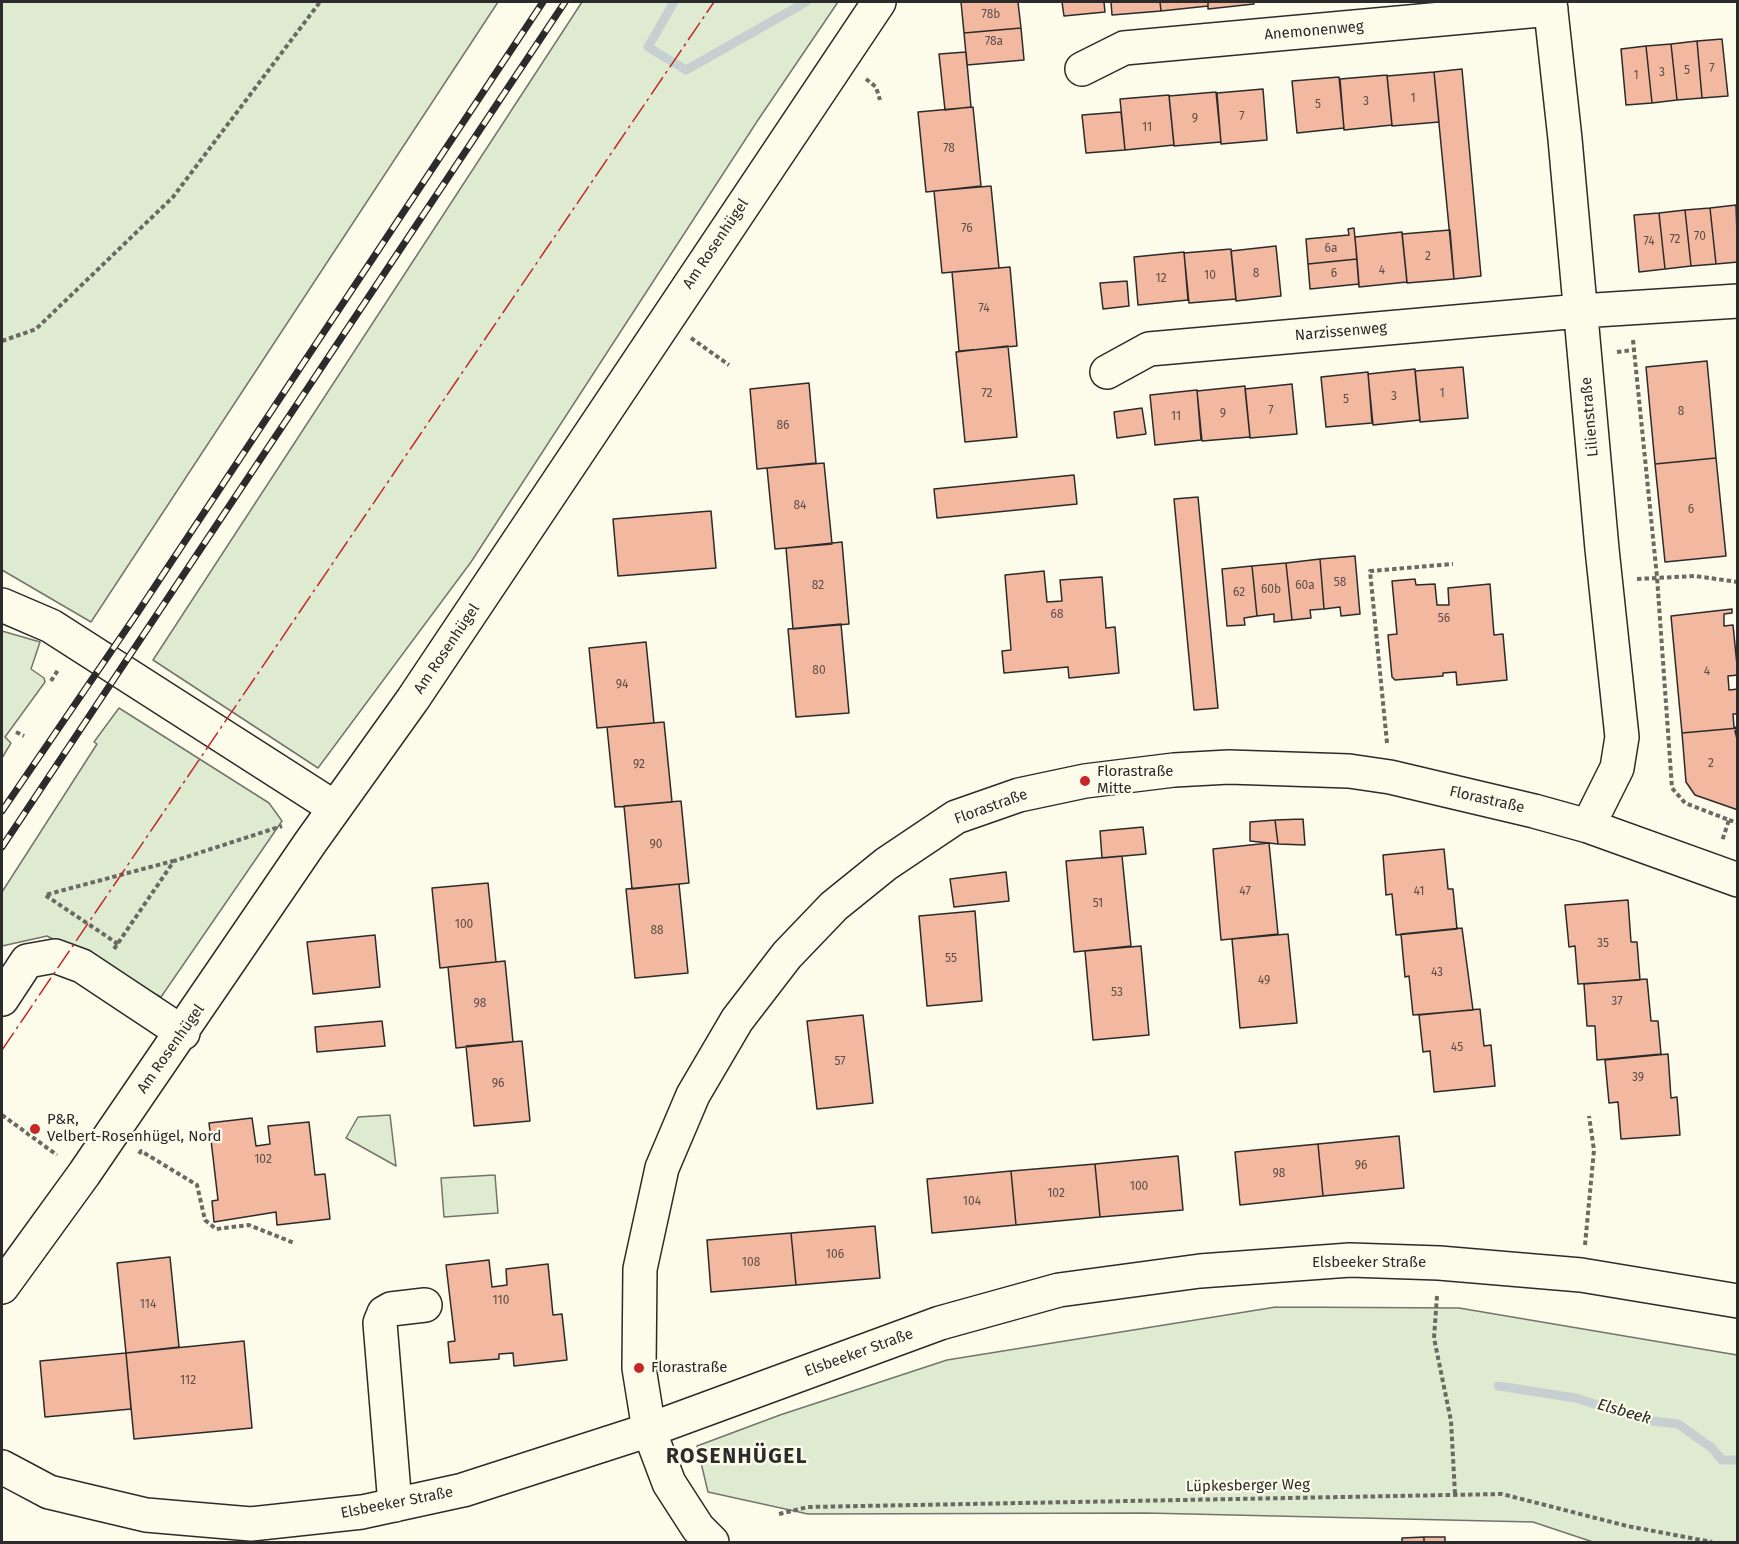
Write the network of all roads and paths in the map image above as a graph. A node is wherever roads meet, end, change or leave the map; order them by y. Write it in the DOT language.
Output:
graph roads {
  1 [pos="320,2"];
  2 [pos="879,2"];
  3 [pos="1550,5"];
  4 [pos="1082,69"];
  5 [pos="876,87"];
  6 [pos="880,100"];
  7 [pos="1737,302"];
  8 [pos="1630,308"];
  9 [pos="1580,311"];
  10 [pos="665,321"];
  11 [pos="2,341"];
  12 [pos="729,365"];
  13 [pos="1107,372"];
  14 [pos="1453,564"];
  15 [pos="1657,577"];
  16 [pos="1634,580"];
  17 [pos="1737,582"];
  18 [pos="2,604"];
  19 [pos="16,732"];
  20 [pos="24,736"];
  21 [pos="1390,777"];
  22 [pos="335,808"];
  23 [pos="1729,820"];
  24 [pos="1737,824"];
  25 [pos="286,825"];
  26 [pos="1588,826"];
  27 [pos="174,861"];
  28 [pos="1724,875"];
  29 [pos="118,944"];
  30 [pos="97,975"];
  31 [pos="2,999"];
  32 [pos="183,1033"];
  33 [pos="2,1115"];
  34 [pos="1589,1116"];
  35 [pos="46,1148"];
  36 [pos="141,1151"];
  37 [pos="1589,1216"];
  38 [pos="294,1243"];
  39 [pos="1439,1263"];
  40 [pos="2,1287"];
  41 [pos="1737,1301"];
  42 [pos="425,1305"];
  43 [pos="649,1430"];
  44 [pos="2,1467"];
  45 [pos="1455,1494"];
  46 [pos="395,1505"];
  47 [pos="779,1514"];
  48 [pos="251,1533"];
  49 [pos="712,1542"];
  50 [pos="1712,1542"];
  1 -- 11 [label="path"];
  2 -- 10 [label="street, Am Rosenhügel"];
  3 -- 4 [label="street, Anemonenweg"];
  3 -- 9 [label="street, Lilienstraße"];
  5 -- 6 [label="path"];
  7 -- 8 [label="street, Narzissenweg"];
  8 -- 9 [label="street, Narzissenweg"];
  8 -- 15 [label="path"];
  9 -- 13 [label="street, Narzissenweg"];
  9 -- 26 [label="street, Lilienstraße"];
  10 -- 12 [label="path"];
  10 -- 22 [label="street, Am Rosenhügel"];
  14 -- 21 [label="path"];
  15 -- 16 [label="path"];
  15 -- 17 [label="path"];
  15 -- 23 [label="path"];
  18 -- 22 [label="street"];
  19 -- 20 [label="path"];
  21 -- 26 [label="street, Florastraße"];
  21 -- 43 [label="street, Florastraße"];
  22 -- 32 [label="street, Am Rosenhügel"];
  23 -- 24 [label="path"];
  23 -- 28 [label="path"];
  25 -- 27 [label="path"];
  26 -- 28 [label="street, Florastraße"];
  27 -- 29 [label="path"];
  27 -- 29 [label="path"];
  29 -- 30 [label="path"];
  30 -- 31 [label="street"];
  30 -- 32 [label="street"];
  32 -- 40 [label="street, Am Rosenhügel"];
  33 -- 35 [label="path"];
  34 -- 37 [label="path"];
  36 -- 38 [label="path"];
  39 -- 41 [label="street, Elsbeeker Straße"];
  39 -- 43 [label="street, Elsbeeker Straße"];
  39 -- 45 [label="path"];
  42 -- 46 [label="street"];
  43 -- 46 [label="street, Elsbeeker Straße"];
  43 -- 49 [label="street, Florastraße"];
  44 -- 48 [label="street, Elsbeeker Straße"];
  45 -- 47 [label="path, Lüpkesberger Weg"];
  45 -- 50 [label="path, Lüpkesberger Weg"];
  46 -- 48 [label="street, Elsbeeker Straße"];
}
